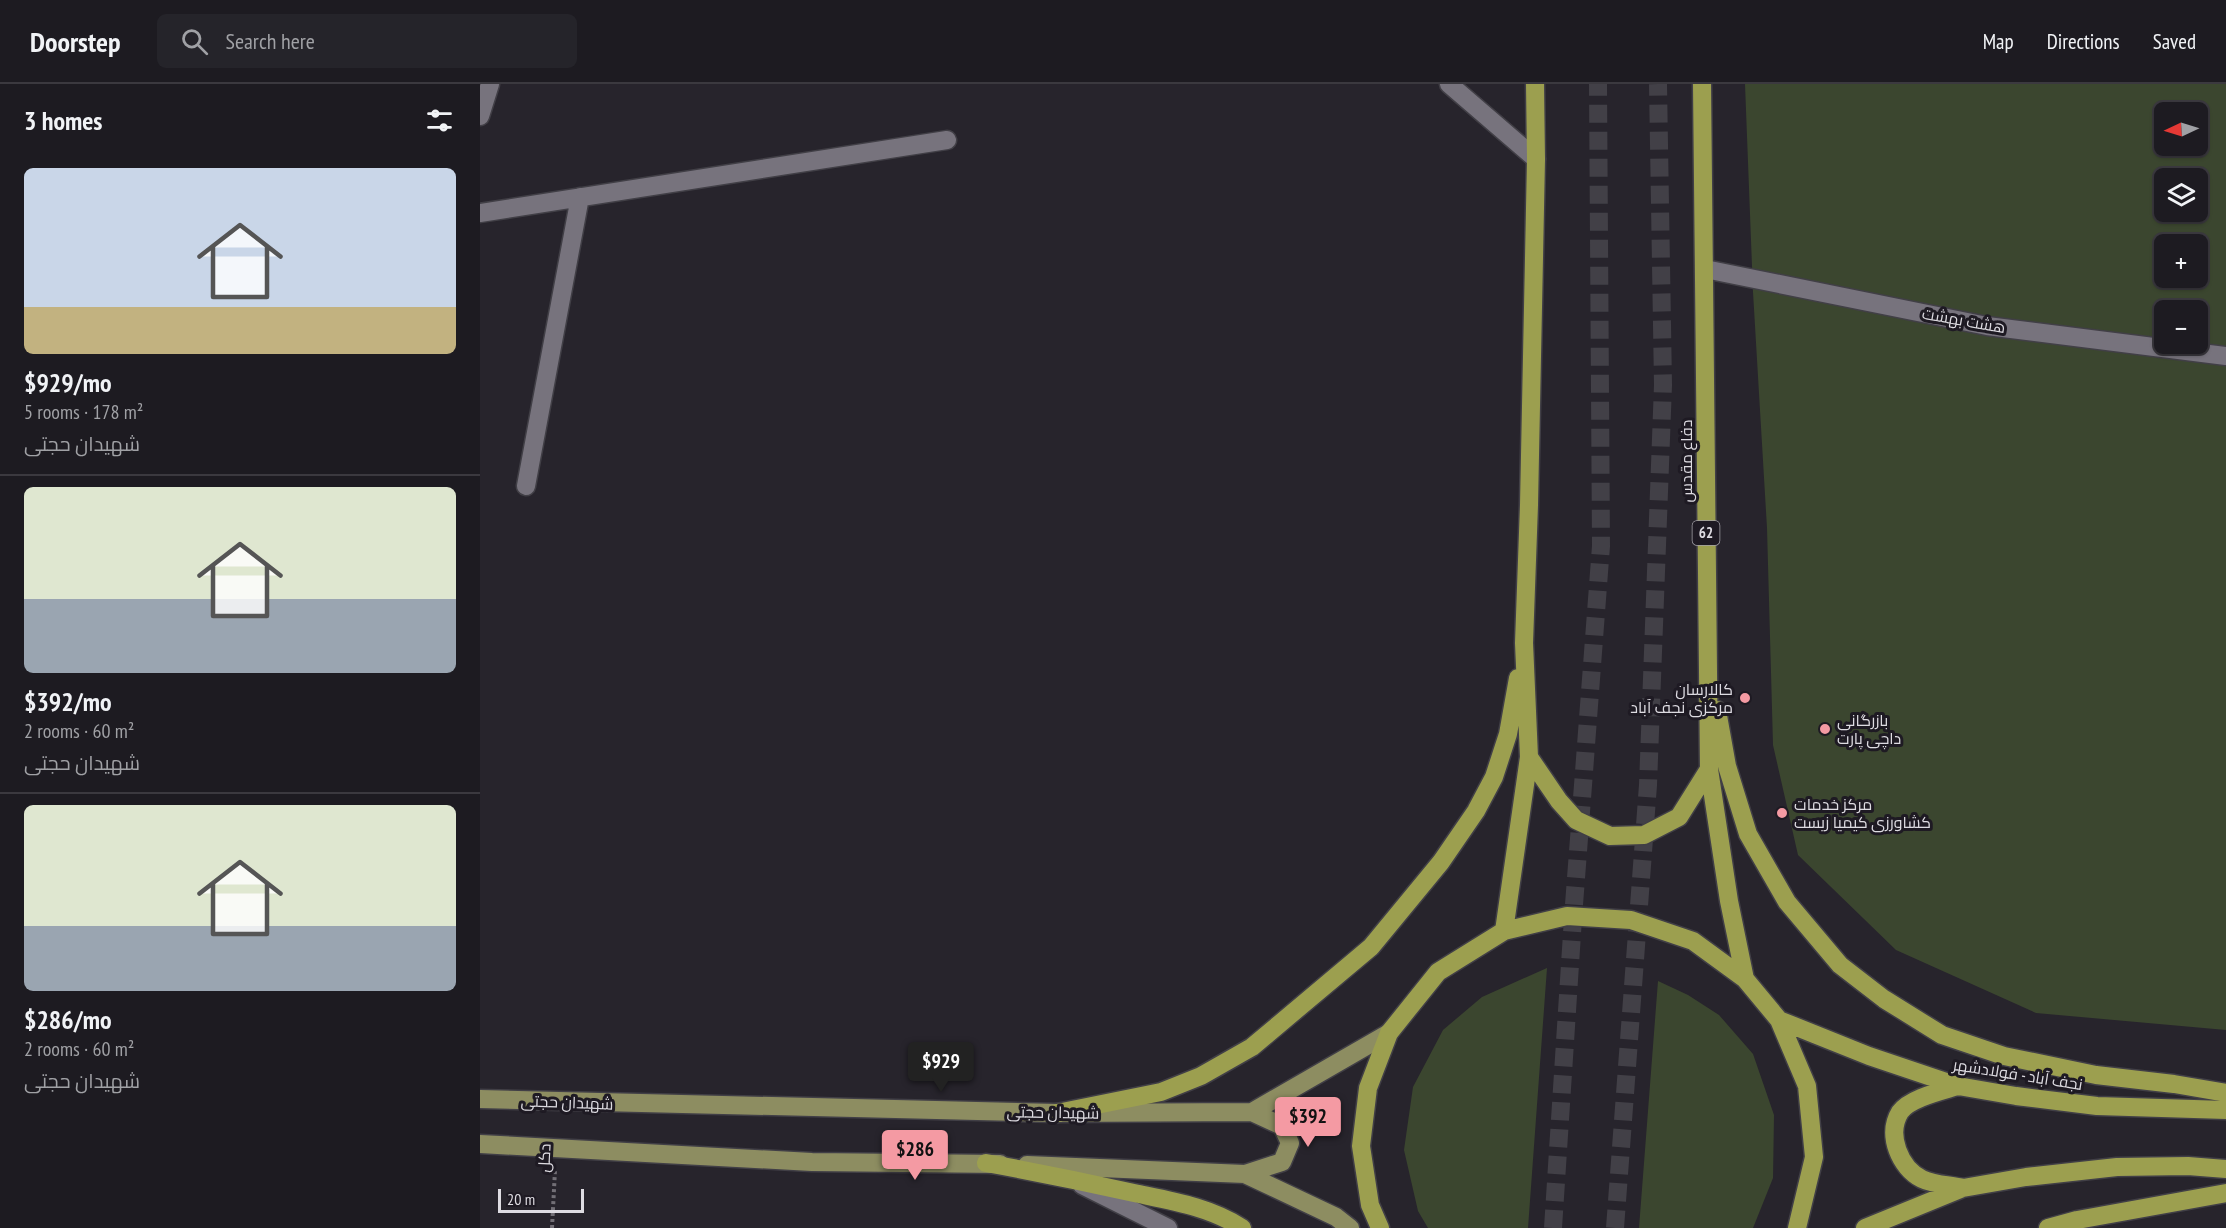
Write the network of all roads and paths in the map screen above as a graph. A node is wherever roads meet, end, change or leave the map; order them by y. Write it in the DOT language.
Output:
graph roads {
  1 [pos="490,84"];
  2 [pos="1449,84"];
  3 [pos="1534,84"];
  4 [pos="1702,84"];
  5 [pos="480,116"];
  6 [pos="947,140"];
  7 [pos="1536,159"];
  8 [pos="580,197"];
  9 [pos="480,213"];
  10 [pos="1705,269"];
  11 [pos="2226,356"];
  12 [pos="526,486"];
  13 [pos="1524,643"];
  14 [pos="1707,655"];
  15 [pos="1529,757"];
  16 [pos="1709,769"];
  17 [pos="1504,931"];
  18 [pos="1745,979"];
  19 [pos="1779,1020"];
  20 [pos="1389,1033"];
  21 [pos="1958,1086"];
  22 [pos="2226,1093"];
  23 [pos="480,1099"];
  24 [pos="2226,1110"];
  25 [pos="1252,1112"];
  26 [pos="1057,1113"];
  27 [pos="480,1144"];
  28 [pos="556,1150"];
  29 [pos="986,1163"];
  30 [pos="2226,1169"];
  31 [pos="1245,1174"];
  32 [pos="1067,1178"];
  33 [pos="1963,1188"];
  34 [pos="2226,1193"];
  35 [pos="552,1228"];
  36 [pos="1168,1228"];
  37 [pos="1242,1228"];
  38 [pos="1350,1228"];
  39 [pos="1380,1228"];
  40 [pos="1797,1228"];
  41 [pos="1865,1228"];
  42 [pos="2048,1228"];
  1 -- 5 [label="street"];
  2 -- 7 [label="street"];
  3 -- 7 [label="highway"];
  4 -- 10 [label="highway, دفاع مقدس / 62"];
  6 -- 8 [label="street"];
  7 -- 13 [label="highway"];
  8 -- 9 [label="street"];
  8 -- 12 [label="street"];
  10 -- 11 [label="street, هشت بهشت"];
  10 -- 14 [label="highway, دفاع مقدس / 62"];
  13 -- 15 [label="highway"];
  13 -- 26 [label="highway"];
  14 -- 16 [label="highway, دفاع مقدس / 62"];
  14 -- 22 [label="highway, 62"];
  15 -- 16 [label="highway"];
  15 -- 17 [label="highway"];
  16 -- 18 [label="highway, دفاع مقدس / 62"];
  17 -- 18 [label="highway"];
  17 -- 20 [label="highway"];
  18 -- 19 [label="highway"];
  19 -- 21 [label="highway, نجف آباد - فولادشهر"];
  19 -- 40 [label="highway"];
  20 -- 25 [label="main road, شهیدان حجتی"];
  20 -- 39 [label="highway"];
  21 -- 24 [label="highway, نجف آباد - فولادشهر"];
  21 -- 33 [label="highway"];
  23 -- 26 [label="main road, شهیدان حجتی"];
  25 -- 26 [label="main road, شهیدان حجتی"];
  25 -- 31 [label="main road"];
  27 -- 28 [label="main road"];
  28 -- 29 [label="main road"];
  28 -- 35 [label="path, دکل"];
  29 -- 31 [label="main road"];
  29 -- 32 [label="highway"];
  30 -- 33 [label="highway"];
  31 -- 38 [label="main road"];
  32 -- 36 [label="street"];
  32 -- 37 [label="highway"];
  33 -- 41 [label="highway"];
  34 -- 42 [label="highway"];
}
